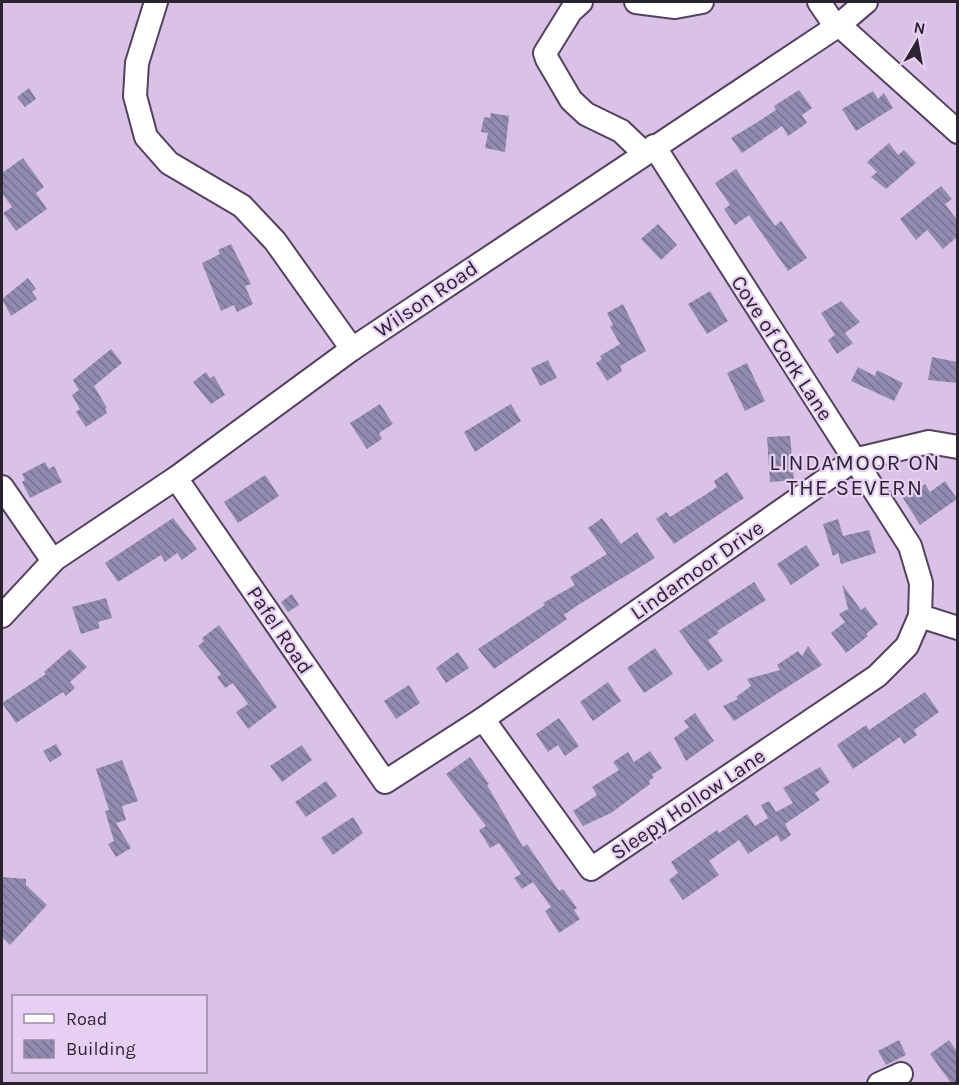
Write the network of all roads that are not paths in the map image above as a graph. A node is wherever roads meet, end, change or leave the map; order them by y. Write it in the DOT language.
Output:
graph roads {
  1 [pos="156,2"];
  2 [pos="582,2"];
  3 [pos="636,2"];
  4 [pos="702,2"];
  5 [pos="819,2"];
  6 [pos="866,2"];
  7 [pos="838,26"];
  8 [pos="957,132"];
  9 [pos="649,149"];
  10 [pos="352,349"];
  11 [pos="957,447"];
  12 [pos="854,460"];
  13 [pos="176,478"];
  14 [pos="2,487"];
  15 [pos="53,561"];
  16 [pos="2,616"];
  17 [pos="920,616"];
  18 [pos="957,628"];
  19 [pos="483,719"];
  20 [pos="384,782"];
  21 [pos="901,1074"];
  22 [pos="879,1083"];
  1 -- 10 [label="street"];
  2 -- 9 [label="street, Cove of Cork Lane"];
  3 -- 4 [label="street"];
  5 -- 7 [label="street"];
  6 -- 7 [label="street, Wilson Road"];
  7 -- 8 [label="street"];
  7 -- 9 [label="street, Wilson Road"];
  9 -- 10 [label="street, Wilson Road"];
  9 -- 12 [label="street, Cove of Cork Lane"];
  10 -- 13 [label="street, Wilson Road"];
  11 -- 12 [label="street, Lindamoor Drive"];
  12 -- 17 [label="street, Cove of Cork Lane"];
  12 -- 19 [label="street, Lindamoor Drive"];
  13 -- 15 [label="street, Wilson Road"];
  13 -- 20 [label="street, Pafel Road"];
  14 -- 15 [label="street"];
  15 -- 16 [label="street, Wilson Road"];
  17 -- 18 [label="street"];
  17 -- 19 [label="street, Sleepy Hollow Lane"];
  19 -- 20 [label="street, Lindamoor Drive"];
  21 -- 22 [label="street"];
}
